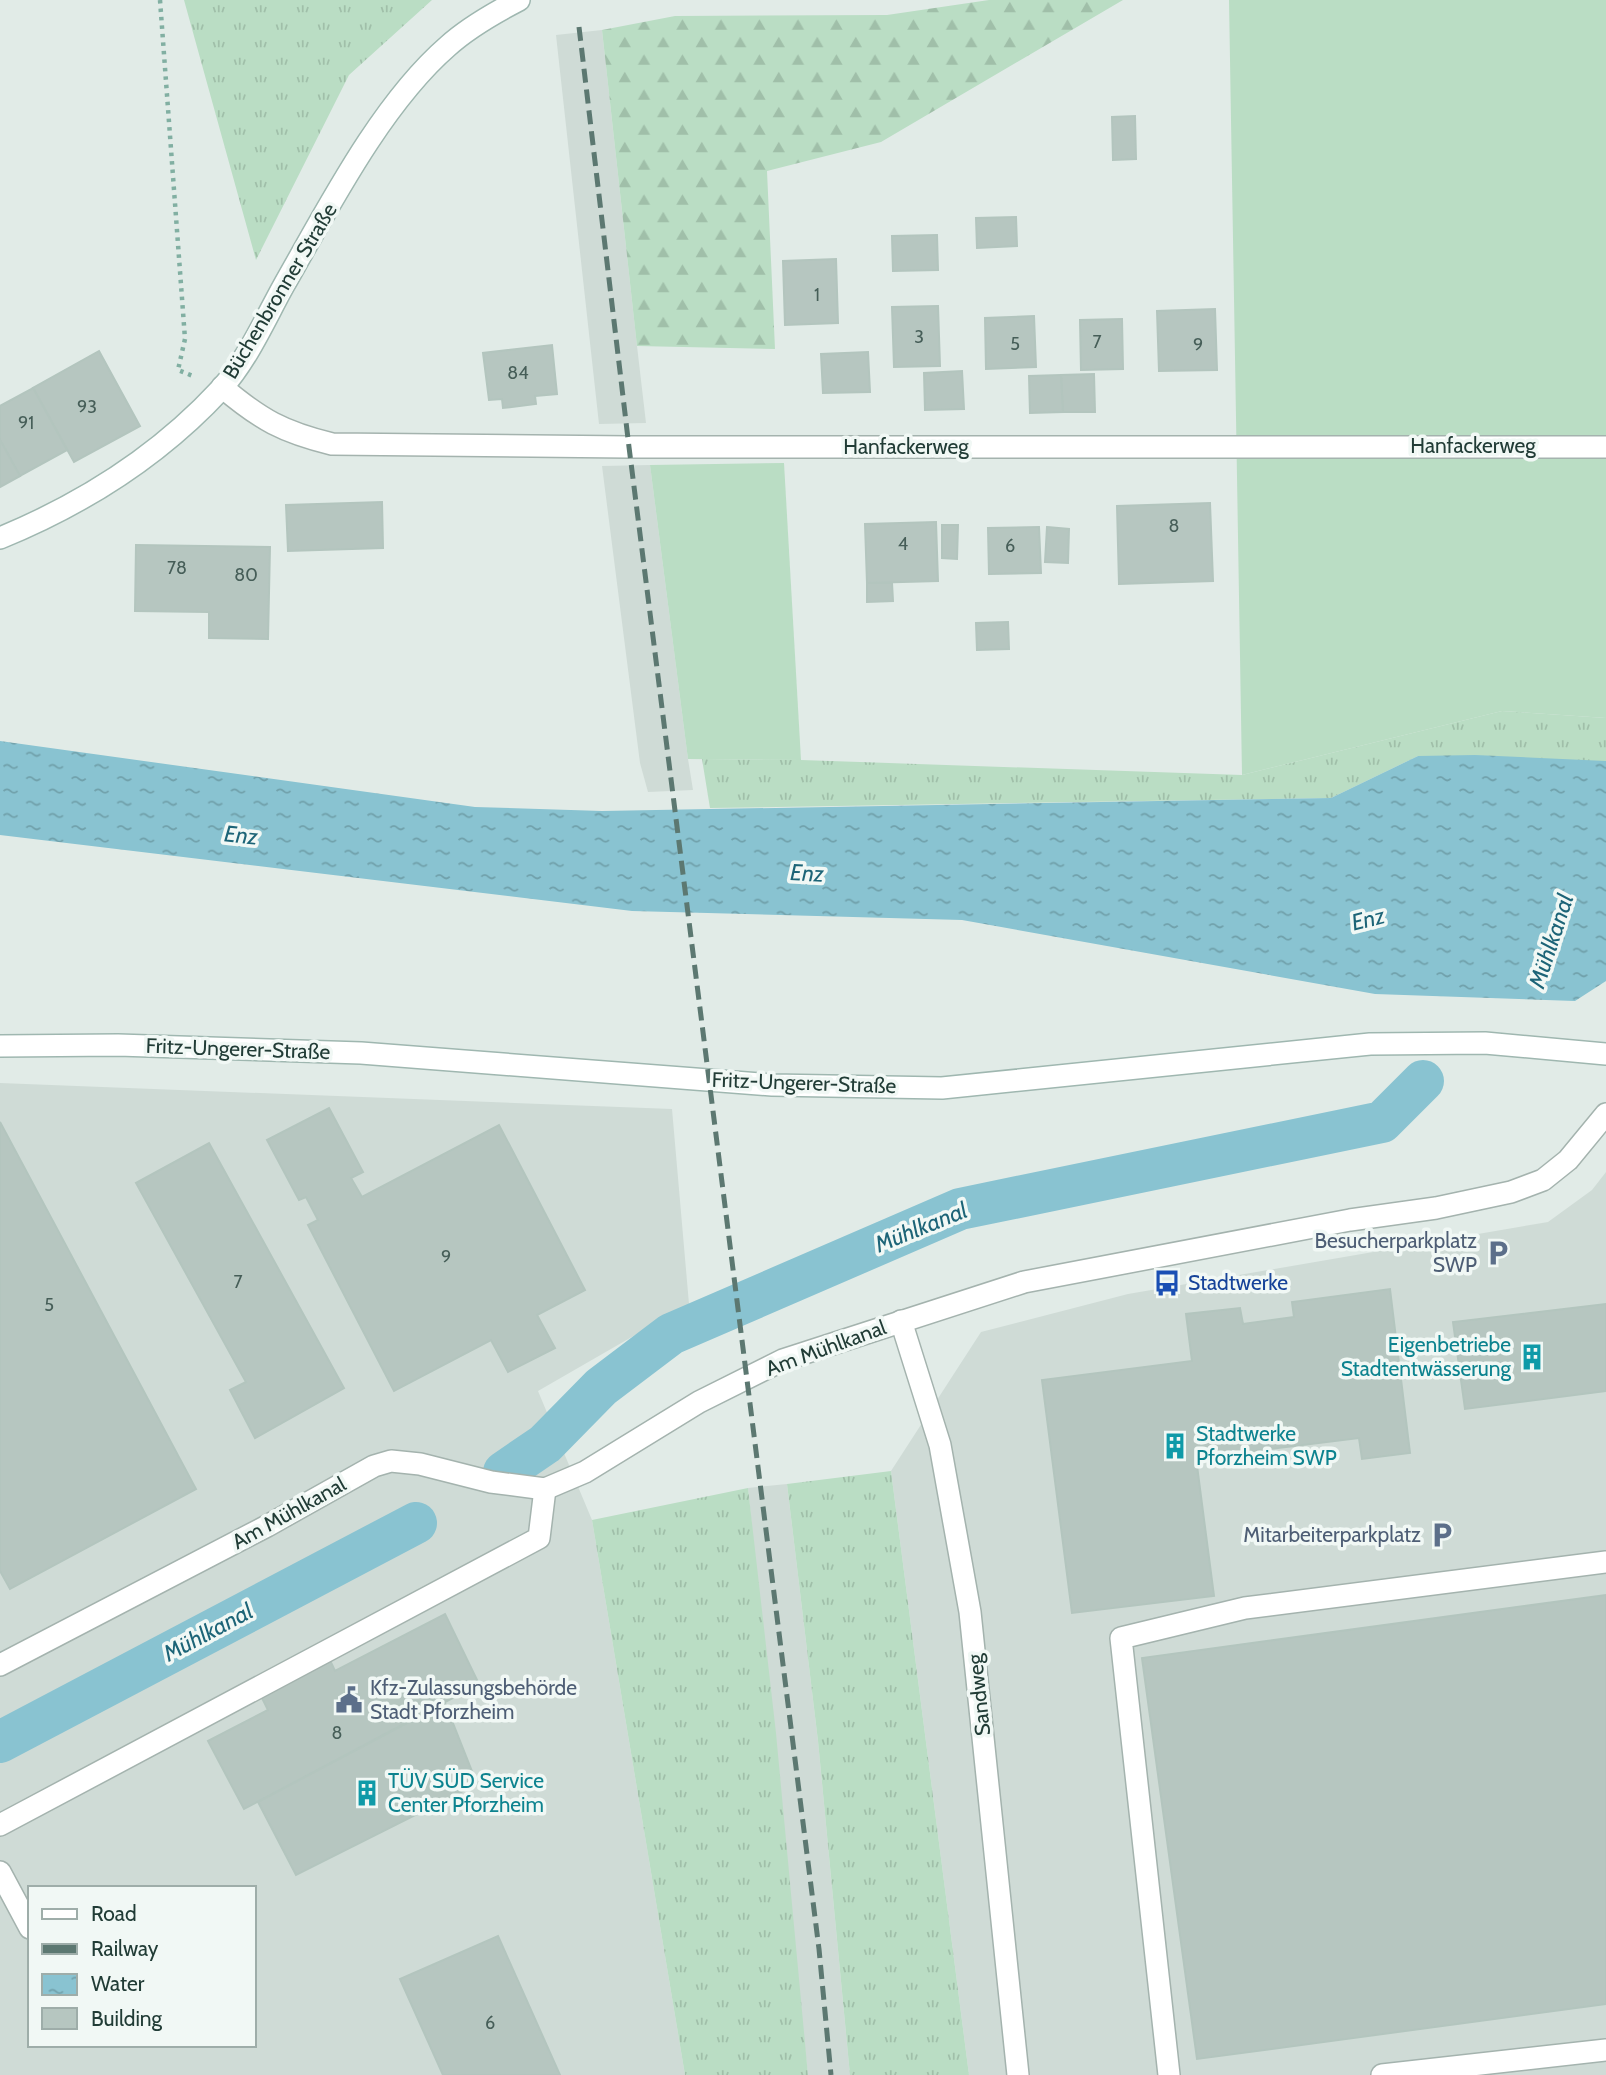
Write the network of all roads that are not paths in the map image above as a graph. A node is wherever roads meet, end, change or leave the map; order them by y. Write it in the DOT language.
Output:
graph roads {
  1 [pos="519,0"];
  2 [pos="222,387"];
  3 [pos="1606,447"];
  4 [pos="0,538"];
  5 [pos="0,1046"];
  6 [pos="1606,1054"];
  7 [pos="1606,1114"];
  8 [pos="901,1321"];
  9 [pos="545,1489"];
  10 [pos="1606,1562"];
  11 [pos="0,1665"];
  12 [pos="0,1825"];
  13 [pos="0,1872"];
  14 [pos="28,1924"];
  15 [pos="1606,2050"];
  16 [pos="1018,2075"];
  17 [pos="1169,2075"];
  18 [pos="1382,2075"];
  1 -- 2 [label="street, Büchenbronner Straße"];
  2 -- 3 [label="street, Hanfackerweg"];
  2 -- 4 [label="street, Büchenbronner Straße"];
  5 -- 6 [label="street, Fritz-Ungerer-Straße"];
  7 -- 8 [label="street, Am Mühlkanal"];
  8 -- 9 [label="street, Am Mühlkanal"];
  8 -- 16 [label="street, Sandweg"];
  9 -- 11 [label="street, Am Mühlkanal"];
  9 -- 12 [label="street"];
  10 -- 17 [label="street"];
  13 -- 14 [label="street"];
  15 -- 18 [label="street"];
}
